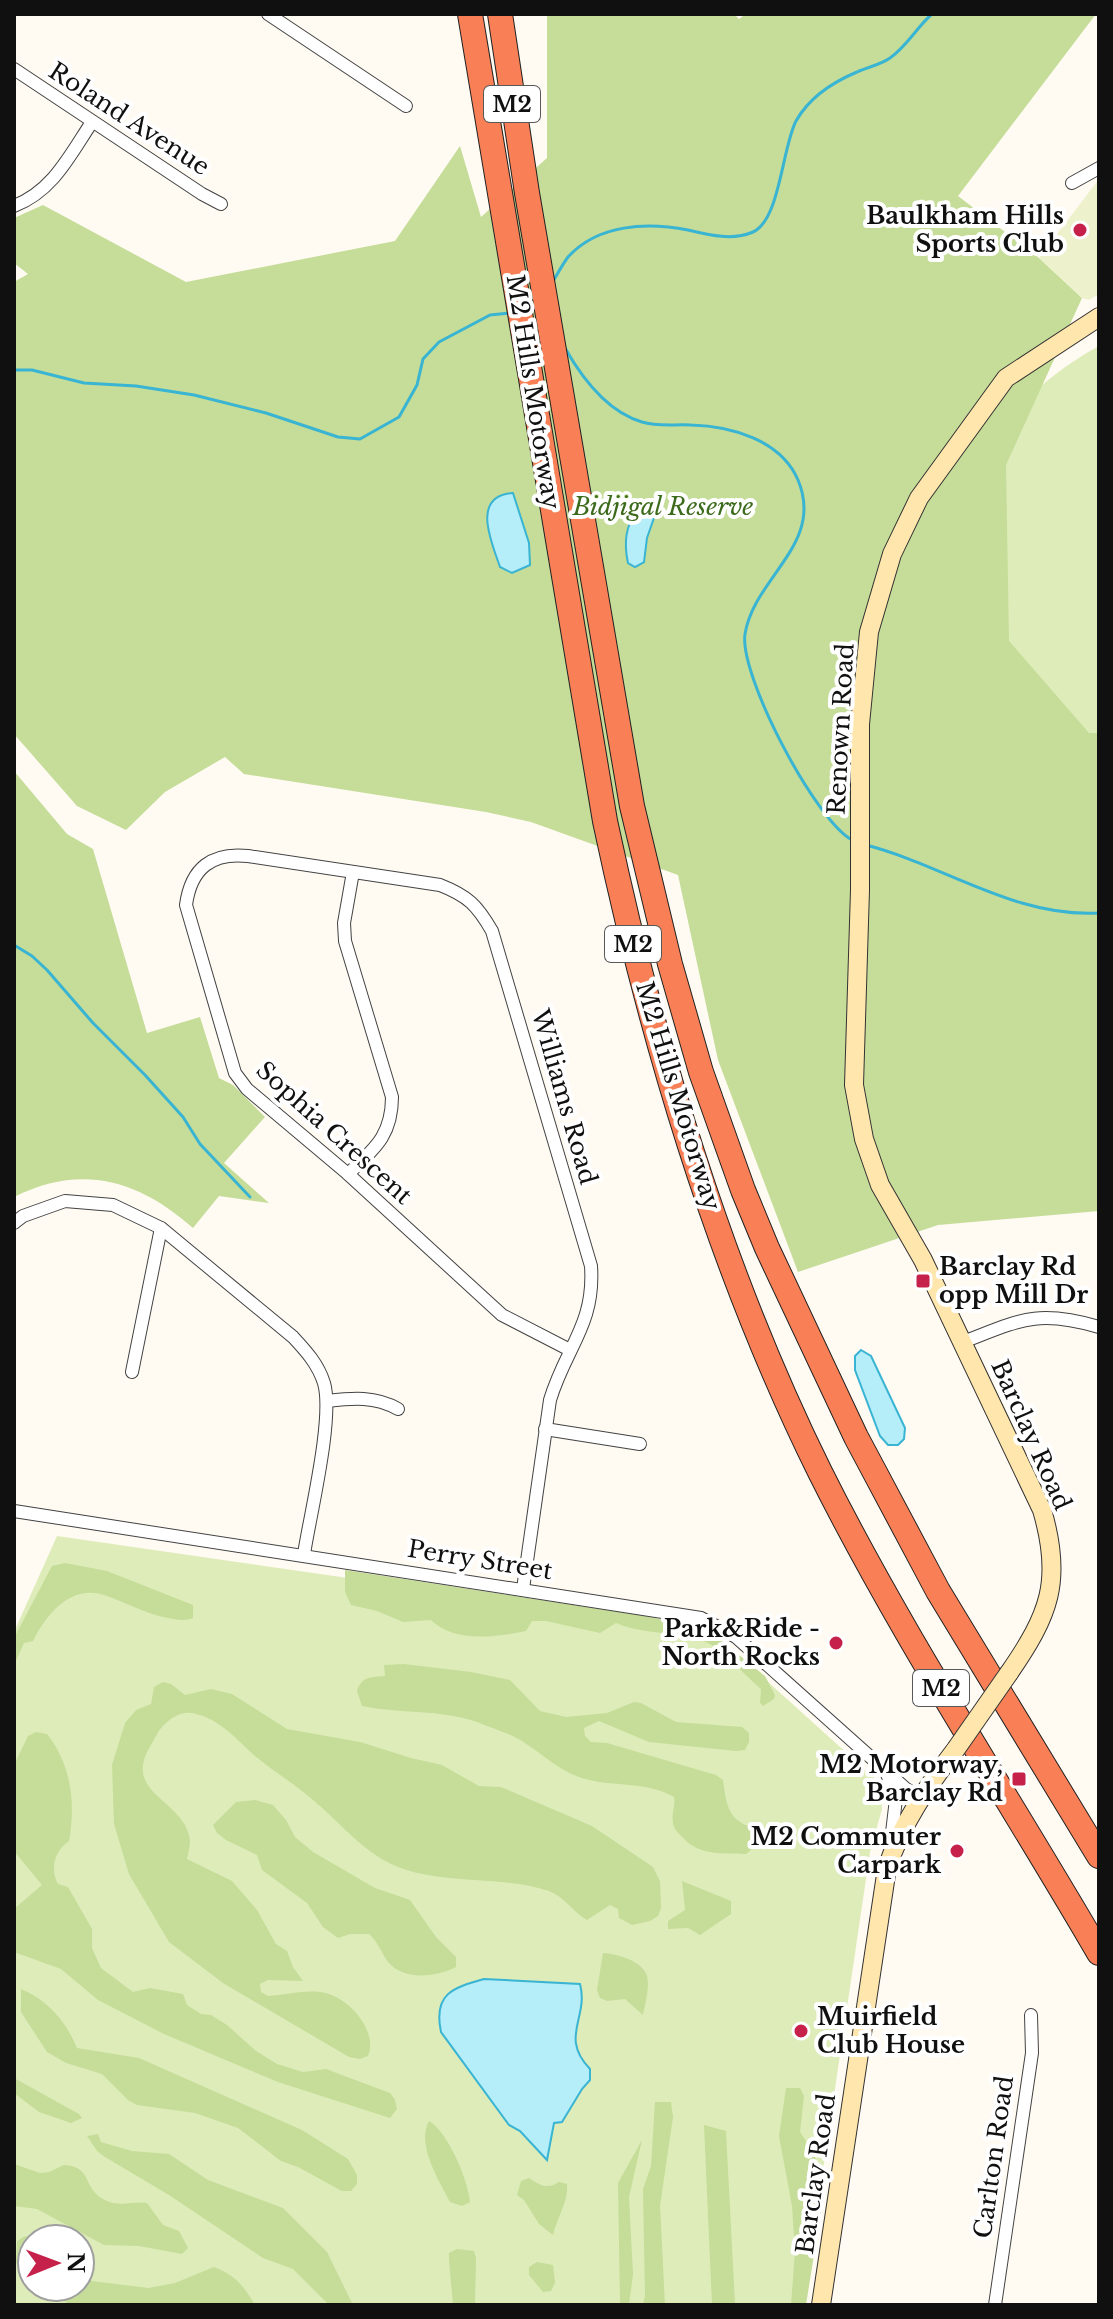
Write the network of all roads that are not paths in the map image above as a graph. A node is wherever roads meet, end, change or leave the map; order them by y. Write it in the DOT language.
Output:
graph roads {
  1 [pos="268,14"];
  2 [pos="467,14"];
  3 [pos="500,14"];
  4 [pos="14,69"];
  5 [pos="406,106"];
  6 [pos="92,122"];
  7 [pos="1099,168"];
  8 [pos="1072,183"];
  9 [pos="221,204"];
  10 [pos="14,206"];
  11 [pos="1099,317"];
  12 [pos="353,872"];
  13 [pos="197,874"];
  14 [pos="348,1174"];
  15 [pos="901,1221"];
  16 [pos="14,1223"];
  17 [pos="161,1228"];
  18 [pos="1099,1327"];
  19 [pos="963,1342"];
  20 [pos="570,1350"];
  21 [pos="132,1372"];
  22 [pos="327,1401"];
  23 [pos="398,1409"];
  24 [pos="545,1429"];
  25 [pos="640,1444"];
  26 [pos="14,1511"];
  27 [pos="304,1554"];
  28 [pos="523,1589"];
  29 [pos="885,1771"];
  30 [pos="920,1798"];
  31 [pos="1099,1856"];
  32 [pos="887,1868"];
  33 [pos="1099,1953"];
  34 [pos="1031,2015"];
  35 [pos="821,2305"];
  36 [pos="995,2305"];
  1 -- 5 [label="street"];
  2 -- 33 [label="highway, M2 Hills Motorway / M2"];
  3 -- 31 [label="highway, M2 Hills Motorway / M2"];
  4 -- 6 [label="street, Roland Avenue"];
  6 -- 9 [label="street, Roland Avenue"];
  6 -- 10 [label="street"];
  7 -- 8 [label="street"];
  11 -- 15 [label="main road, Renown Road"];
  12 -- 13 [label="street, Williams Road"];
  12 -- 14 [label="street"];
  12 -- 20 [label="street, Williams Road"];
  13 -- 14 [label="street, Sophia Crescent"];
  14 -- 20 [label="street, Sophia Crescent"];
  15 -- 19 [label="main road, Barclay Road"];
  16 -- 17 [label="street"];
  17 -- 21 [label="street"];
  17 -- 22 [label="street"];
  18 -- 19 [label="street"];
  19 -- 30 [label="main road, Barclay Road, bridge"];
  20 -- 24 [label="street, Williams Road"];
  22 -- 23 [label="street"];
  22 -- 27 [label="street"];
  24 -- 25 [label="street"];
  24 -- 28 [label="street, Williams Road"];
  26 -- 27 [label="street, Perry Street"];
  27 -- 28 [label="street, Perry Street"];
  28 -- 29 [label="street, Perry Street"];
  29 -- 30 [label="street, Perry Street"];
  29 -- 32 [label="street"];
  30 -- 32 [label="main road, Barclay Road"];
  32 -- 35 [label="main road, Barclay Road"];
  34 -- 36 [label="street, Carlton Road"];
}
